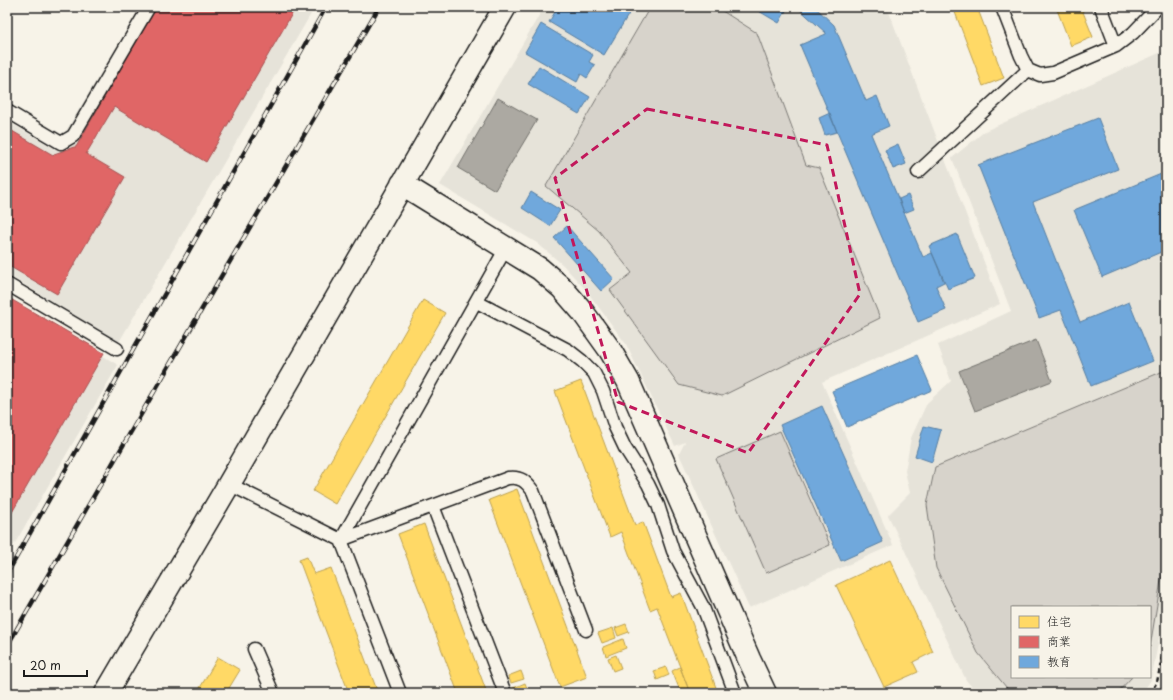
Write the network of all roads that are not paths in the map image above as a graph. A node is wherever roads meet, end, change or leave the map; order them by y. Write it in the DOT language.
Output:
graph roads {
  1 [pos="149,7"];
  2 [pos="505,7"];
  3 [pos="1002,7"];
  4 [pos="1101,7"];
  5 [pos="1158,7"];
  6 [pos="1116,46"];
  7 [pos="1028,70"];
  8 [pos="7,111"];
  9 [pos="918,172"];
  10 [pos="402,184"];
  11 [pos="506,248"];
  12 [pos="7,284"];
  13 [pos="477,302"];
  14 [pos="117,349"];
  15 [pos="229,484"];
  16 [pos="432,506"];
  17 [pos="341,540"];
  18 [pos="586,630"];
  19 [pos="254,649"];
  20 [pos="106,693"];
  21 [pos="273,693"];
  22 [pos="400,693"];
  23 [pos="505,693"];
  24 [pos="735,693"];
  25 [pos="765,693"];
  1 -- 8 [label="lane"];
  2 -- 10 [label="street"];
  3 -- 7 [label="lane"];
  4 -- 6 [label="lane"];
  5 -- 6 [label="lane"];
  6 -- 7 [label="lane"];
  7 -- 9 [label="lane"];
  10 -- 11 [label="street"];
  10 -- 15 [label="street"];
  11 -- 13 [label="lane"];
  11 -- 25 [label="street"];
  12 -- 14 [label="lane"];
  13 -- 17 [label="lane"];
  13 -- 24 [label="lane"];
  15 -- 17 [label="lane"];
  15 -- 20 [label="street"];
  16 -- 17 [label="lane"];
  16 -- 18 [label="lane"];
  16 -- 23 [label="lane"];
  17 -- 22 [label="lane"];
  19 -- 21 [label="lane"];
}
